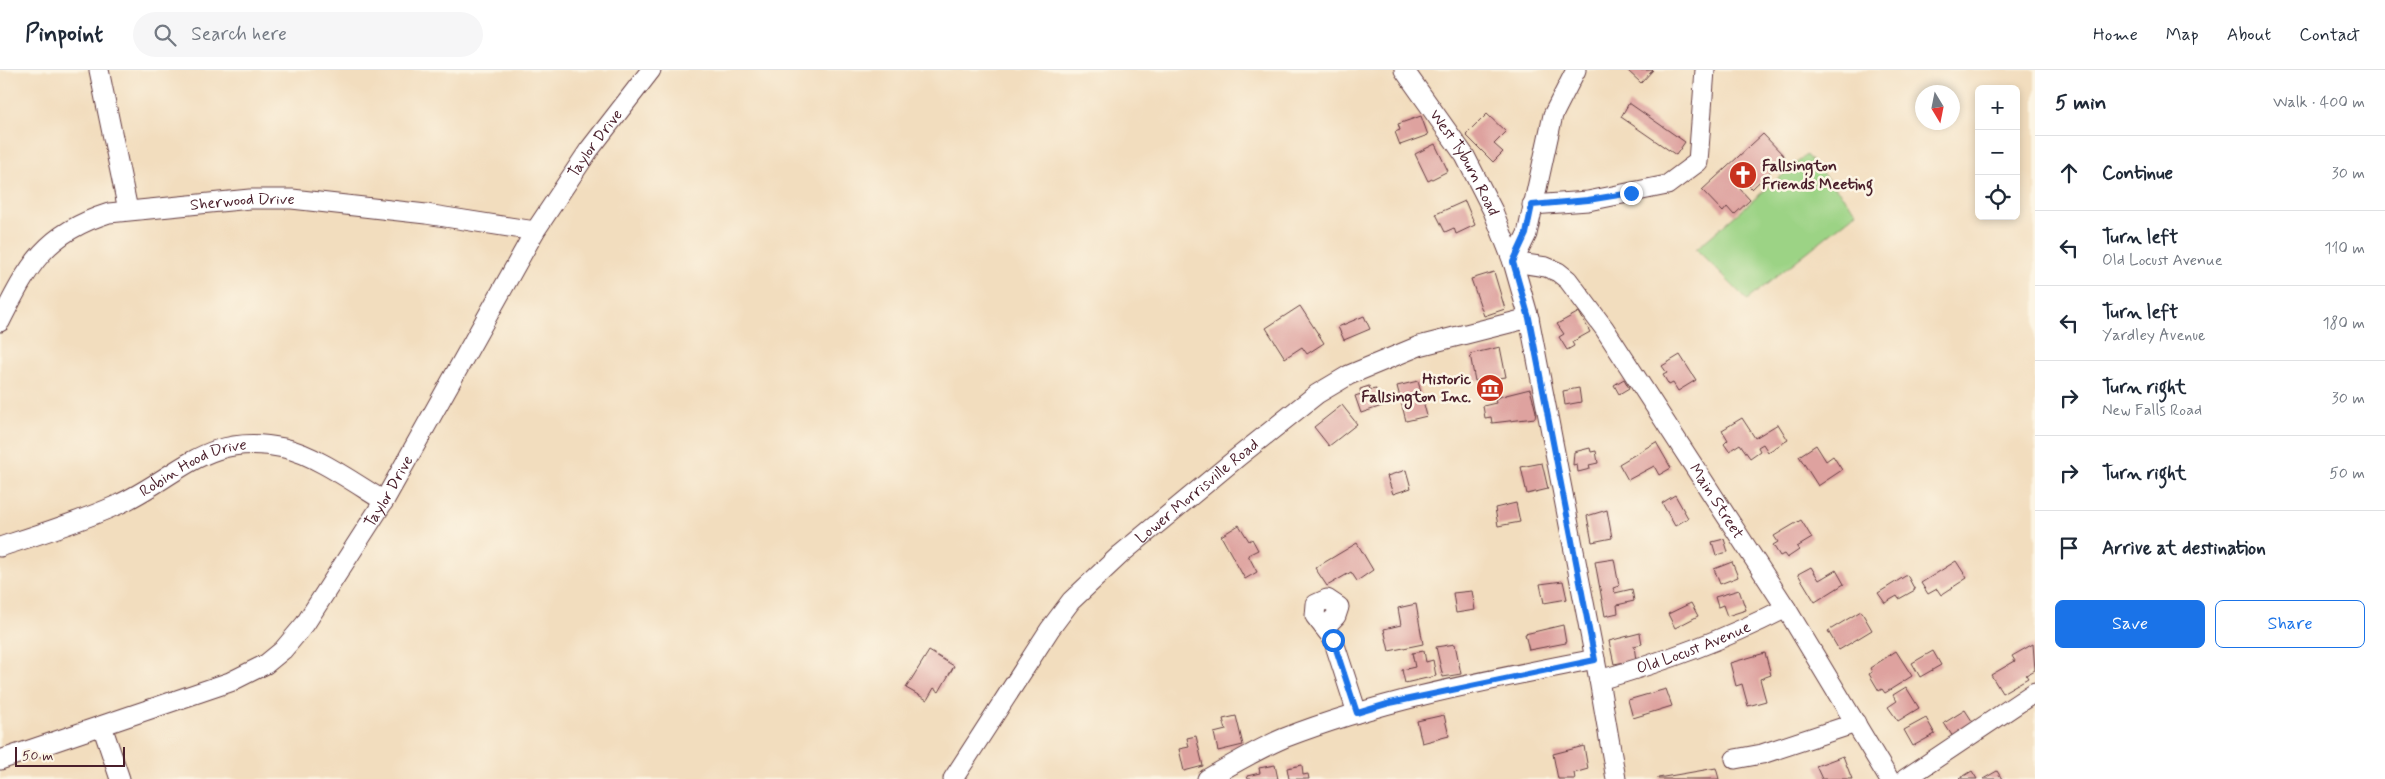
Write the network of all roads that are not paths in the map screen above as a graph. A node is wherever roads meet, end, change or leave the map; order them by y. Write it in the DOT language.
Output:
graph roads {
  1 [pos="99,70"];
  2 [pos="651,70"];
  3 [pos="1404,70"];
  4 [pos="1576,70"];
  5 [pos="1705,70"];
  6 [pos="1532,205"];
  7 [pos="128,210"];
  8 [pos="535,231"];
  9 [pos="1513,262"];
  10 [pos="1529,318"];
  11 [pos="0,322"];
  12 [pos="384,501"];
  13 [pos="0,547"];
  14 [pos="1786,608"];
  15 [pos="1325,627"];
  16 [pos="1595,660"];
  17 [pos="1599,680"];
  18 [pos="2035,692"];
  19 [pos="1357,713"];
  20 [pos="1856,723"];
  21 [pos="102,726"];
  22 [pos="1735,759"];
  23 [pos="0,760"];
  24 [pos="120,779"];
  25 [pos="953,779"];
  26 [pos="1207,779"];
  27 [pos="1616,779"];
  28 [pos="1889,779"];
  29 [pos="1905,779"];
  1 -- 7 [label="street"];
  2 -- 8 [label="street, Taylor Drive"];
  3 -- 9 [label="street, West Tyburn Road"];
  4 -- 6 [label="street"];
  5 -- 6 [label="street"];
  6 -- 9 [label="street"];
  7 -- 8 [label="street, Sherwood Drive"];
  7 -- 11 [label="street, Sherwood Drive"];
  8 -- 12 [label="street, Taylor Drive"];
  9 -- 10 [label="street, West Tyburn Road"];
  9 -- 14 [label="street, Main Street"];
  10 -- 16 [label="street, West Tyburn Road"];
  10 -- 25 [label="street, Lower Morrisville Road"];
  12 -- 13 [label="street, Robin Hood Drive"];
  12 -- 21 [label="street, Taylor Drive"];
  14 -- 17 [label="street, Old Locust Avenue"];
  14 -- 20 [label="street, Main Street"];
  15 -- 19 [label="street"];
  16 -- 17 [label="street, West Tyburn Road"];
  16 -- 19 [label="street"];
  17 -- 27 [label="street, West Tyburn Road"];
  18 -- 29 [label="street"];
  19 -- 26 [label="street"];
  20 -- 22 [label="street"];
  20 -- 28 [label="street, Main Street"];
  21 -- 23 [label="street, Taylor Drive"];
  21 -- 24 [label="street"];
}
